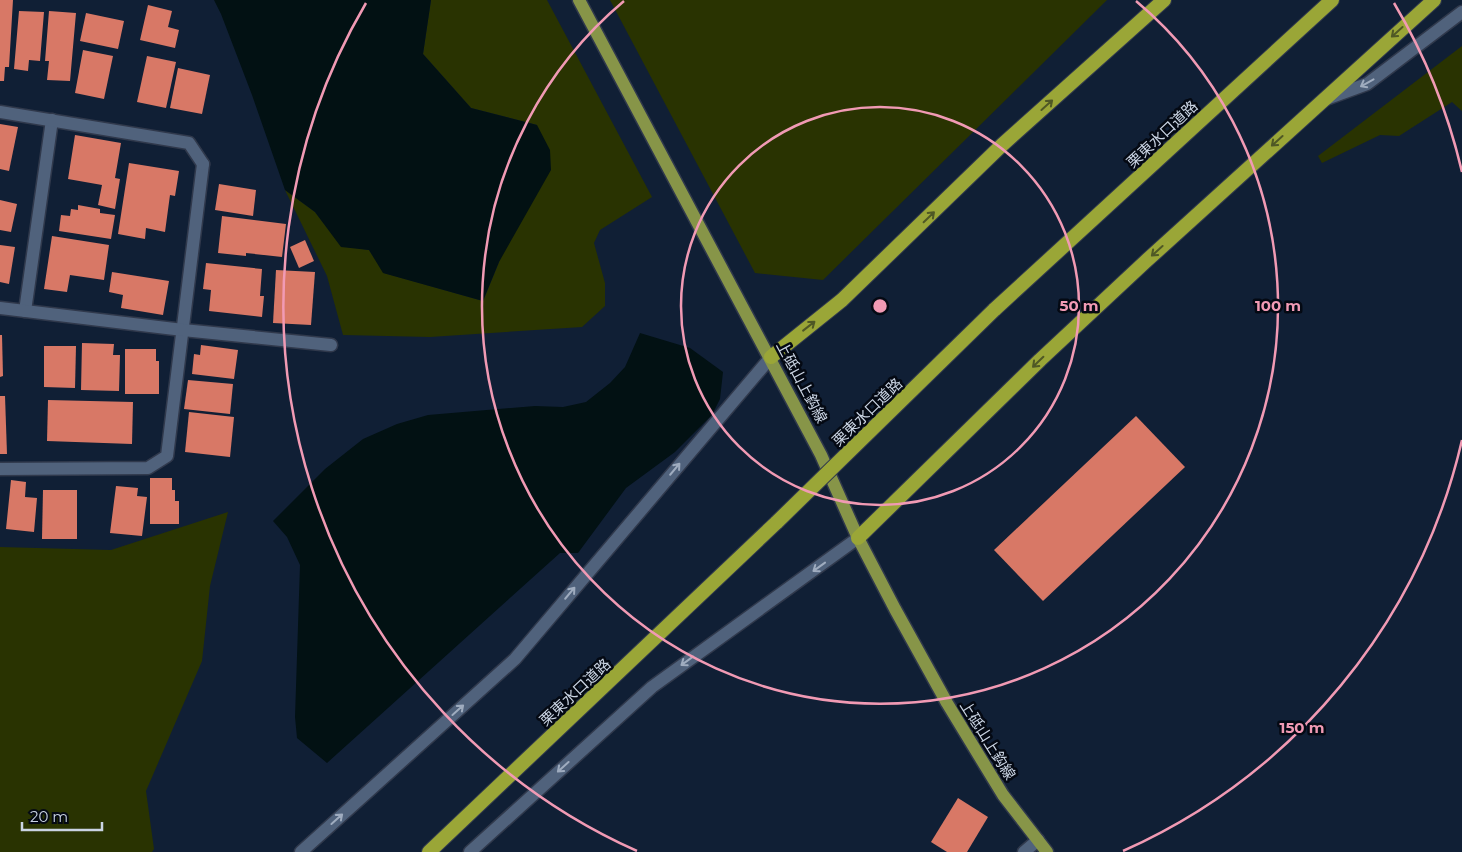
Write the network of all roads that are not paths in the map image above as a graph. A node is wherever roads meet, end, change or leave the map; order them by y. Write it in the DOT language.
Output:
graph roads {
  1 [pos="579,0"];
  2 [pos="1164,0"];
  3 [pos="1332,0"];
  4 [pos="1434,0"];
  5 [pos="1462,12"];
  6 [pos="1323,100"];
  7 [pos="0,112"];
  8 [pos="52,120"];
  9 [pos="0,308"];
  10 [pos="25,311"];
  11 [pos="183,330"];
  12 [pos="331,345"];
  13 [pos="771,356"];
  14 [pos="0,469"];
  15 [pos="858,538"];
  16 [pos="1038,840"];
  17 [pos="301,852"];
  18 [pos="429,852"];
  19 [pos="470,852"];
  20 [pos="1024,852"];
  21 [pos="1047,852"];
  1 -- 13 [label="main road, 上砥山上鈎線"];
  13 -- 2 [label="highway, one-way"];
  3 -- 18 [label="highway, 栗東水口道路, bridge"];
  4 -- 6 [label="highway, one-way"];
  5 -- 6 [label="street, one-way"];
  6 -- 15 [label="highway, one-way"];
  7 -- 8 [label="street"];
  8 -- 10 [label="street"];
  8 -- 11 [label="street"];
  9 -- 10 [label="street"];
  10 -- 11 [label="street"];
  11 -- 12 [label="street"];
  11 -- 14 [label="street"];
  13 -- 15 [label="main road, 上砥山上鈎線"];
  17 -- 13 [label="street, one-way"];
  15 -- 16 [label="main road, 上砥山上鈎線"];
  15 -- 19 [label="street, one-way"];
  16 -- 20 [label="street"];
  16 -- 21 [label="main road, 上砥山上鈎線"];
}
